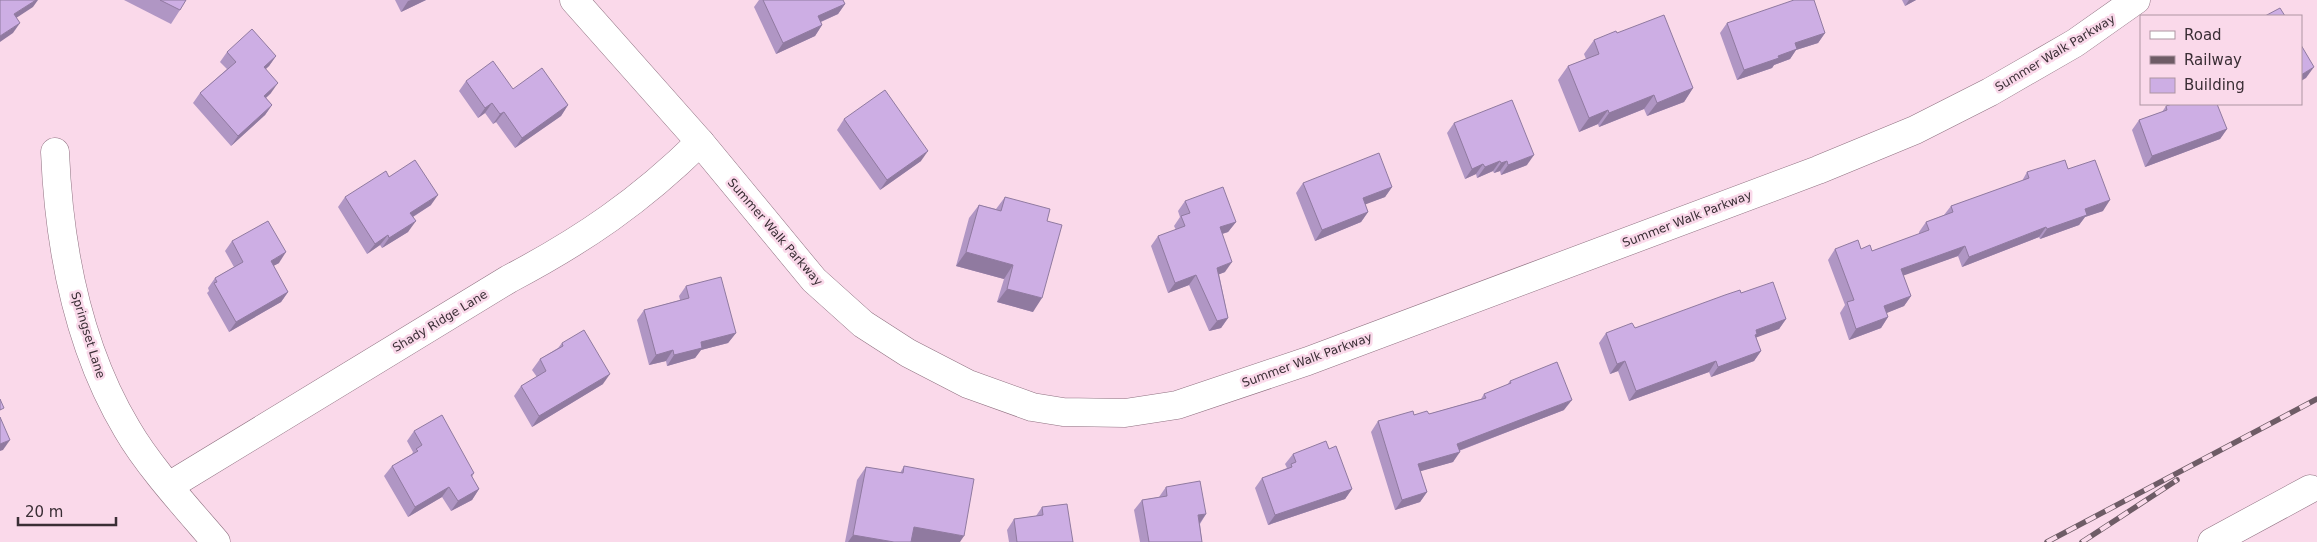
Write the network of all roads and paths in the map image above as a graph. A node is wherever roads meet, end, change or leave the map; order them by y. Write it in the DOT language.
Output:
graph roads {
  1 [pos="574,0"];
  2 [pos="2136,0"];
  3 [pos="700,142"];
  4 [pos="55,152"];
  5 [pos="169,486"];
  6 [pos="2310,489"];
  7 [pos="216,542"];
  8 [pos="2212,542"];
  1 -- 3 [label="street, Summer Walk Parkway"];
  2 -- 3 [label="street, Summer Walk Parkway"];
  3 -- 5 [label="street, Shady Ridge Lane"];
  4 -- 5 [label="street, Springset Lane"];
  5 -- 7 [label="street, Springset Lane"];
  6 -- 8 [label="street"];
}
